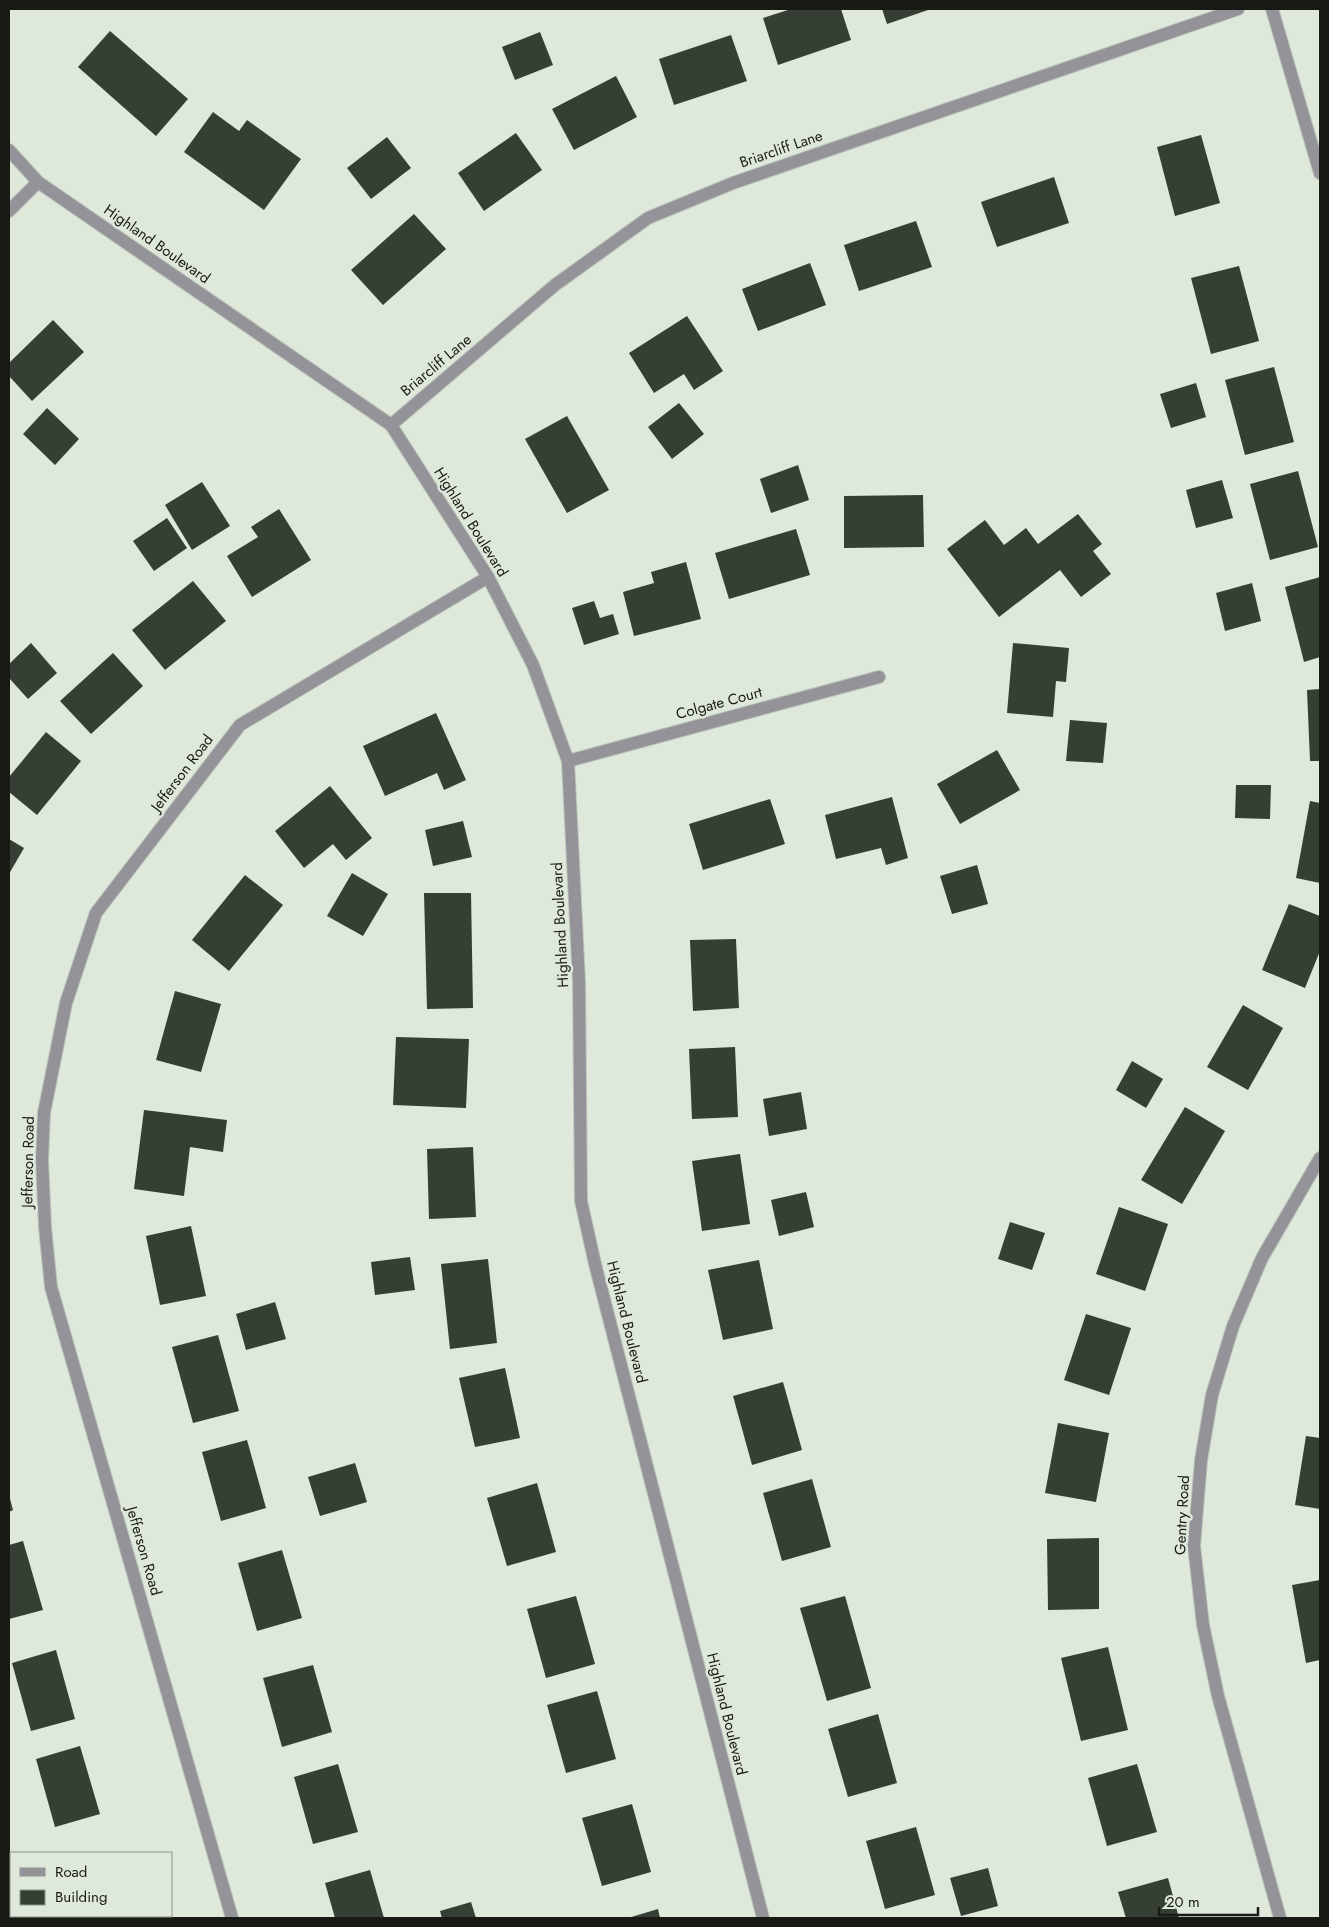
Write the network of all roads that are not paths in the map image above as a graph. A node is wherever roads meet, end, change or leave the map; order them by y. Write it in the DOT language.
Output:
graph roads {
  1 [pos="1238,9"];
  2 [pos="1272,9"];
  3 [pos="9,150"];
  4 [pos="1320,173"];
  5 [pos="38,182"];
  6 [pos="9,211"];
  7 [pos="391,424"];
  8 [pos="488,577"];
  9 [pos="878,677"];
  10 [pos="568,761"];
  11 [pos="1320,1158"];
  12 [pos="232,1918"];
  13 [pos="763,1918"];
  14 [pos="1280,1918"];
  1 -- 7 [label="street, Briarcliff Lane"];
  2 -- 4 [label="street"];
  3 -- 5 [label="street, Highland Boulevard"];
  5 -- 6 [label="street"];
  5 -- 7 [label="street, Highland Boulevard"];
  7 -- 8 [label="street, Highland Boulevard"];
  8 -- 10 [label="street, Highland Boulevard"];
  8 -- 12 [label="street, Jefferson Road"];
  9 -- 10 [label="street, Colgate Court"];
  10 -- 13 [label="street, Highland Boulevard"];
  11 -- 14 [label="street, Gentry Road"];
}
